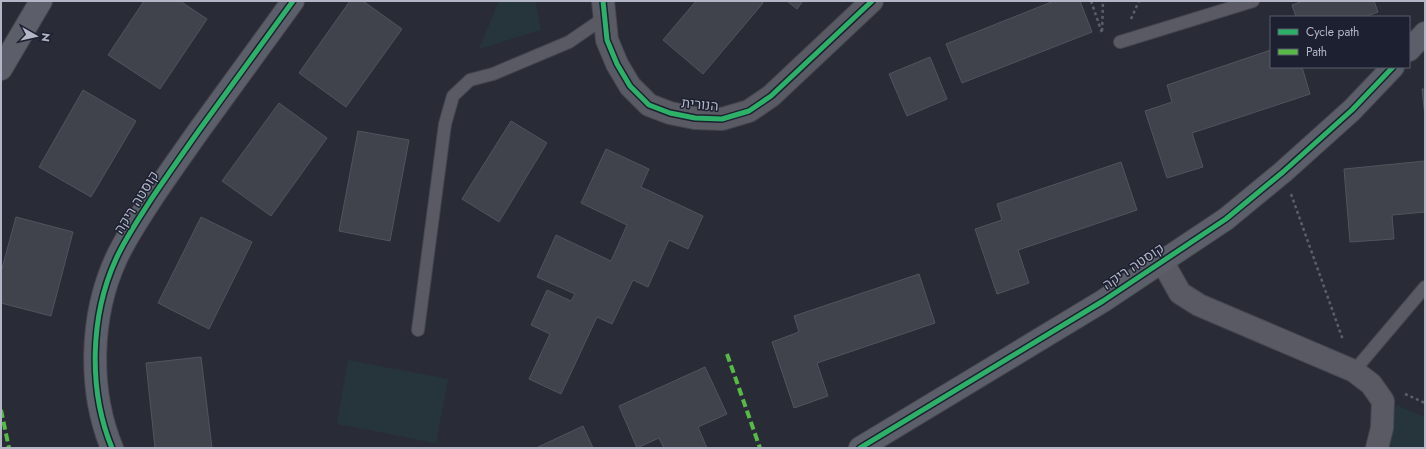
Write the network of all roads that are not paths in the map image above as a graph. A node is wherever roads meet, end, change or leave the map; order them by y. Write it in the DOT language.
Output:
graph roads {
  1 [pos="42,1"];
  2 [pos="292,1"];
  3 [pos="872,1"];
  4 [pos="1253,1"];
  5 [pos="604,10"];
  6 [pos="1425,33"];
  7 [pos="1120,42"];
  8 [pos="1410,49"];
  9 [pos="1392,68"];
  10 [pos="1,70"];
  11 [pos="1162,261"];
  12 [pos="1425,287"];
  13 [pos="418,330"];
  14 [pos="1354,371"];
  15 [pos="112,448"];
  16 [pos="860,448"];
  17 [pos="1376,448"];
  1 -- 10 [label="street"];
  2 -- 15 [label="street, קוסטה ריקה"];
  3 -- 5 [label="street, הנורית"];
  4 -- 7 [label="lane"];
  5 -- 13 [label="lane"];
  6 -- 8 [label="street"];
  9 -- 11 [label="street, קוסטה ריקה"];
  11 -- 14 [label="street, קוסטה ריקה"];
  11 -- 16 [label="street, קוסטה ריקה"];
  12 -- 14 [label="lane"];
  14 -- 17 [label="street, קוסטה ריקה"];
}
